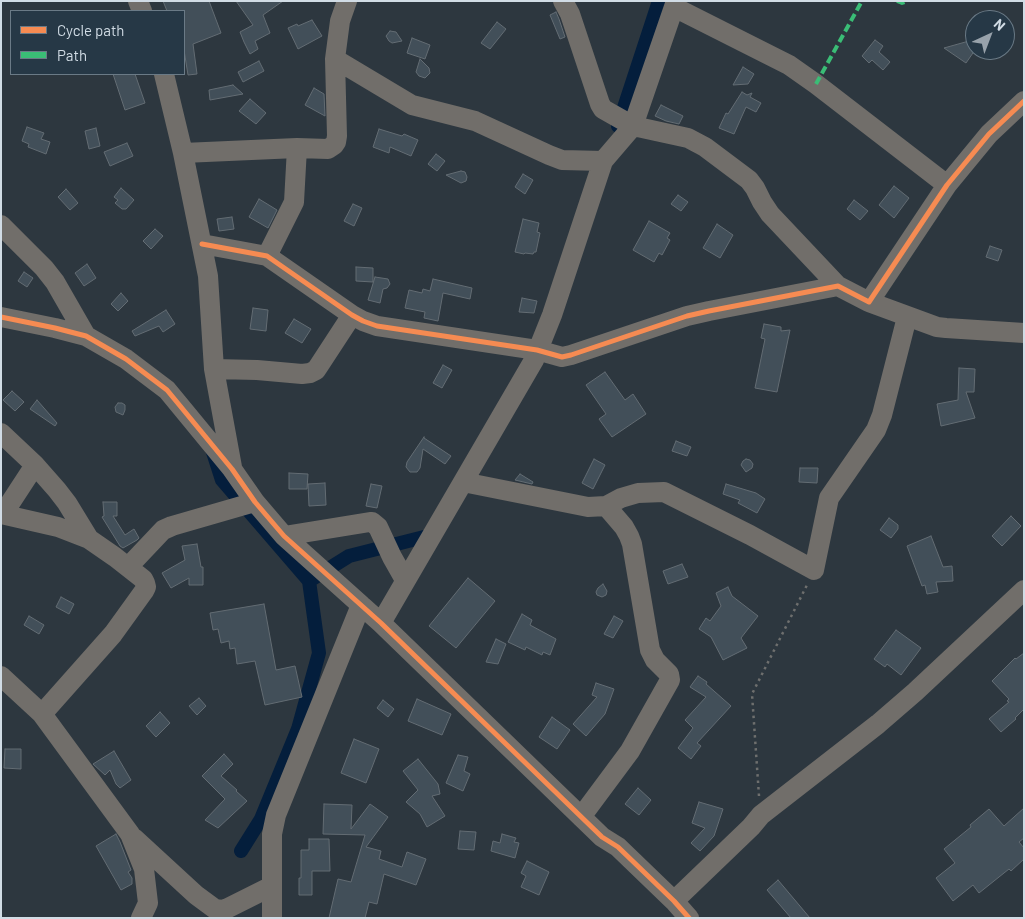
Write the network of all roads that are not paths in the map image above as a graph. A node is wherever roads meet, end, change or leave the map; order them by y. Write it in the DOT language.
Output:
graph roads {
  1 [pos="347,1"];
  2 [pos="563,1"];
  3 [pos="675,4"];
  4 [pos="334,58"];
  5 [pos="164,75"];
  6 [pos="1024,102"];
  7 [pos="633,126"];
  8 [pos="297,148"];
  9 [pos="184,153"];
  10 [pos="603,161"];
  11 [pos="947,185"];
  12 [pos="1,225"];
  13 [pos="202,244"];
  14 [pos="267,256"];
  15 [pos="838,286"];
  16 [pos="869,302"];
  17 [pos="352,315"];
  18 [pos="1,317"];
  19 [pos="907,317"];
  20 [pos="1024,333"];
  21 [pos="86,336"];
  22 [pos="537,350"];
  23 [pos="214,369"];
  24 [pos="1,433"];
  25 [pos="35,465"];
  26 [pos="232,469"];
  27 [pos="462,482"];
  28 [pos="255,502"];
  29 [pos="606,506"];
  30 [pos="2,514"];
  31 [pos="284,536"];
  32 [pos="89,539"];
  33 [pos="128,567"];
  34 [pos="406,580"];
  35 [pos="1024,590"];
  36 [pos="361,606"];
  37 [pos="381,623"];
  38 [pos="1,676"];
  39 [pos="42,714"];
  40 [pos="581,817"];
  41 [pos="130,834"];
  42 [pos="272,886"];
  43 [pos="674,909"];
  44 [pos="140,918"];
  45 [pos="272,918"];
  46 [pos="689,918"];
  1 -- 4 [label="street"];
  2 -- 7 [label="street"];
  3 -- 7 [label="street"];
  3 -- 11 [label="street"];
  4 -- 8 [label="street"];
  4 -- 10 [label="street"];
  5 -- 9 [label="street"];
  6 -- 11 [label="street"];
  7 -- 10 [label="street"];
  7 -- 15 [label="street"];
  8 -- 9 [label="street"];
  8 -- 14 [label="street"];
  9 -- 13 [label="street"];
  10 -- 22 [label="street"];
  11 -- 16 [label="street"];
  12 -- 21 [label="street"];
  13 -- 14 [label="street"];
  13 -- 23 [label="street"];
  14 -- 17 [label="street"];
  15 -- 16 [label="street"];
  15 -- 22 [label="street"];
  16 -- 19 [label="street"];
  17 -- 22 [label="street"];
  17 -- 23 [label="street"];
  18 -- 21 [label="street"];
  19 -- 20 [label="street"];
  19 -- 29 [label="street"];
  21 -- 26 [label="street"];
  22 -- 27 [label="street"];
  23 -- 26 [label="street"];
  24 -- 25 [label="street"];
  25 -- 30 [label="street"];
  25 -- 32 [label="street"];
  26 -- 28 [label="street"];
  27 -- 29 [label="street"];
  27 -- 34 [label="street"];
  28 -- 31 [label="street"];
  28 -- 33 [label="street"];
  29 -- 40 [label="street"];
  30 -- 32 [label="street"];
  31 -- 34 [label="street"];
  31 -- 36 [label="street"];
  32 -- 33 [label="street"];
  33 -- 39 [label="street"];
  34 -- 37 [label="street"];
  35 -- 43 [label="street"];
  36 -- 37 [label="street"];
  36 -- 42 [label="street"];
  37 -- 40 [label="street"];
  38 -- 39 [label="street"];
  39 -- 41 [label="street"];
  40 -- 43 [label="street"];
  41 -- 42 [label="street"];
  41 -- 44 [label="street"];
  42 -- 45 [label="street"];
  43 -- 46 [label="street"];
}
